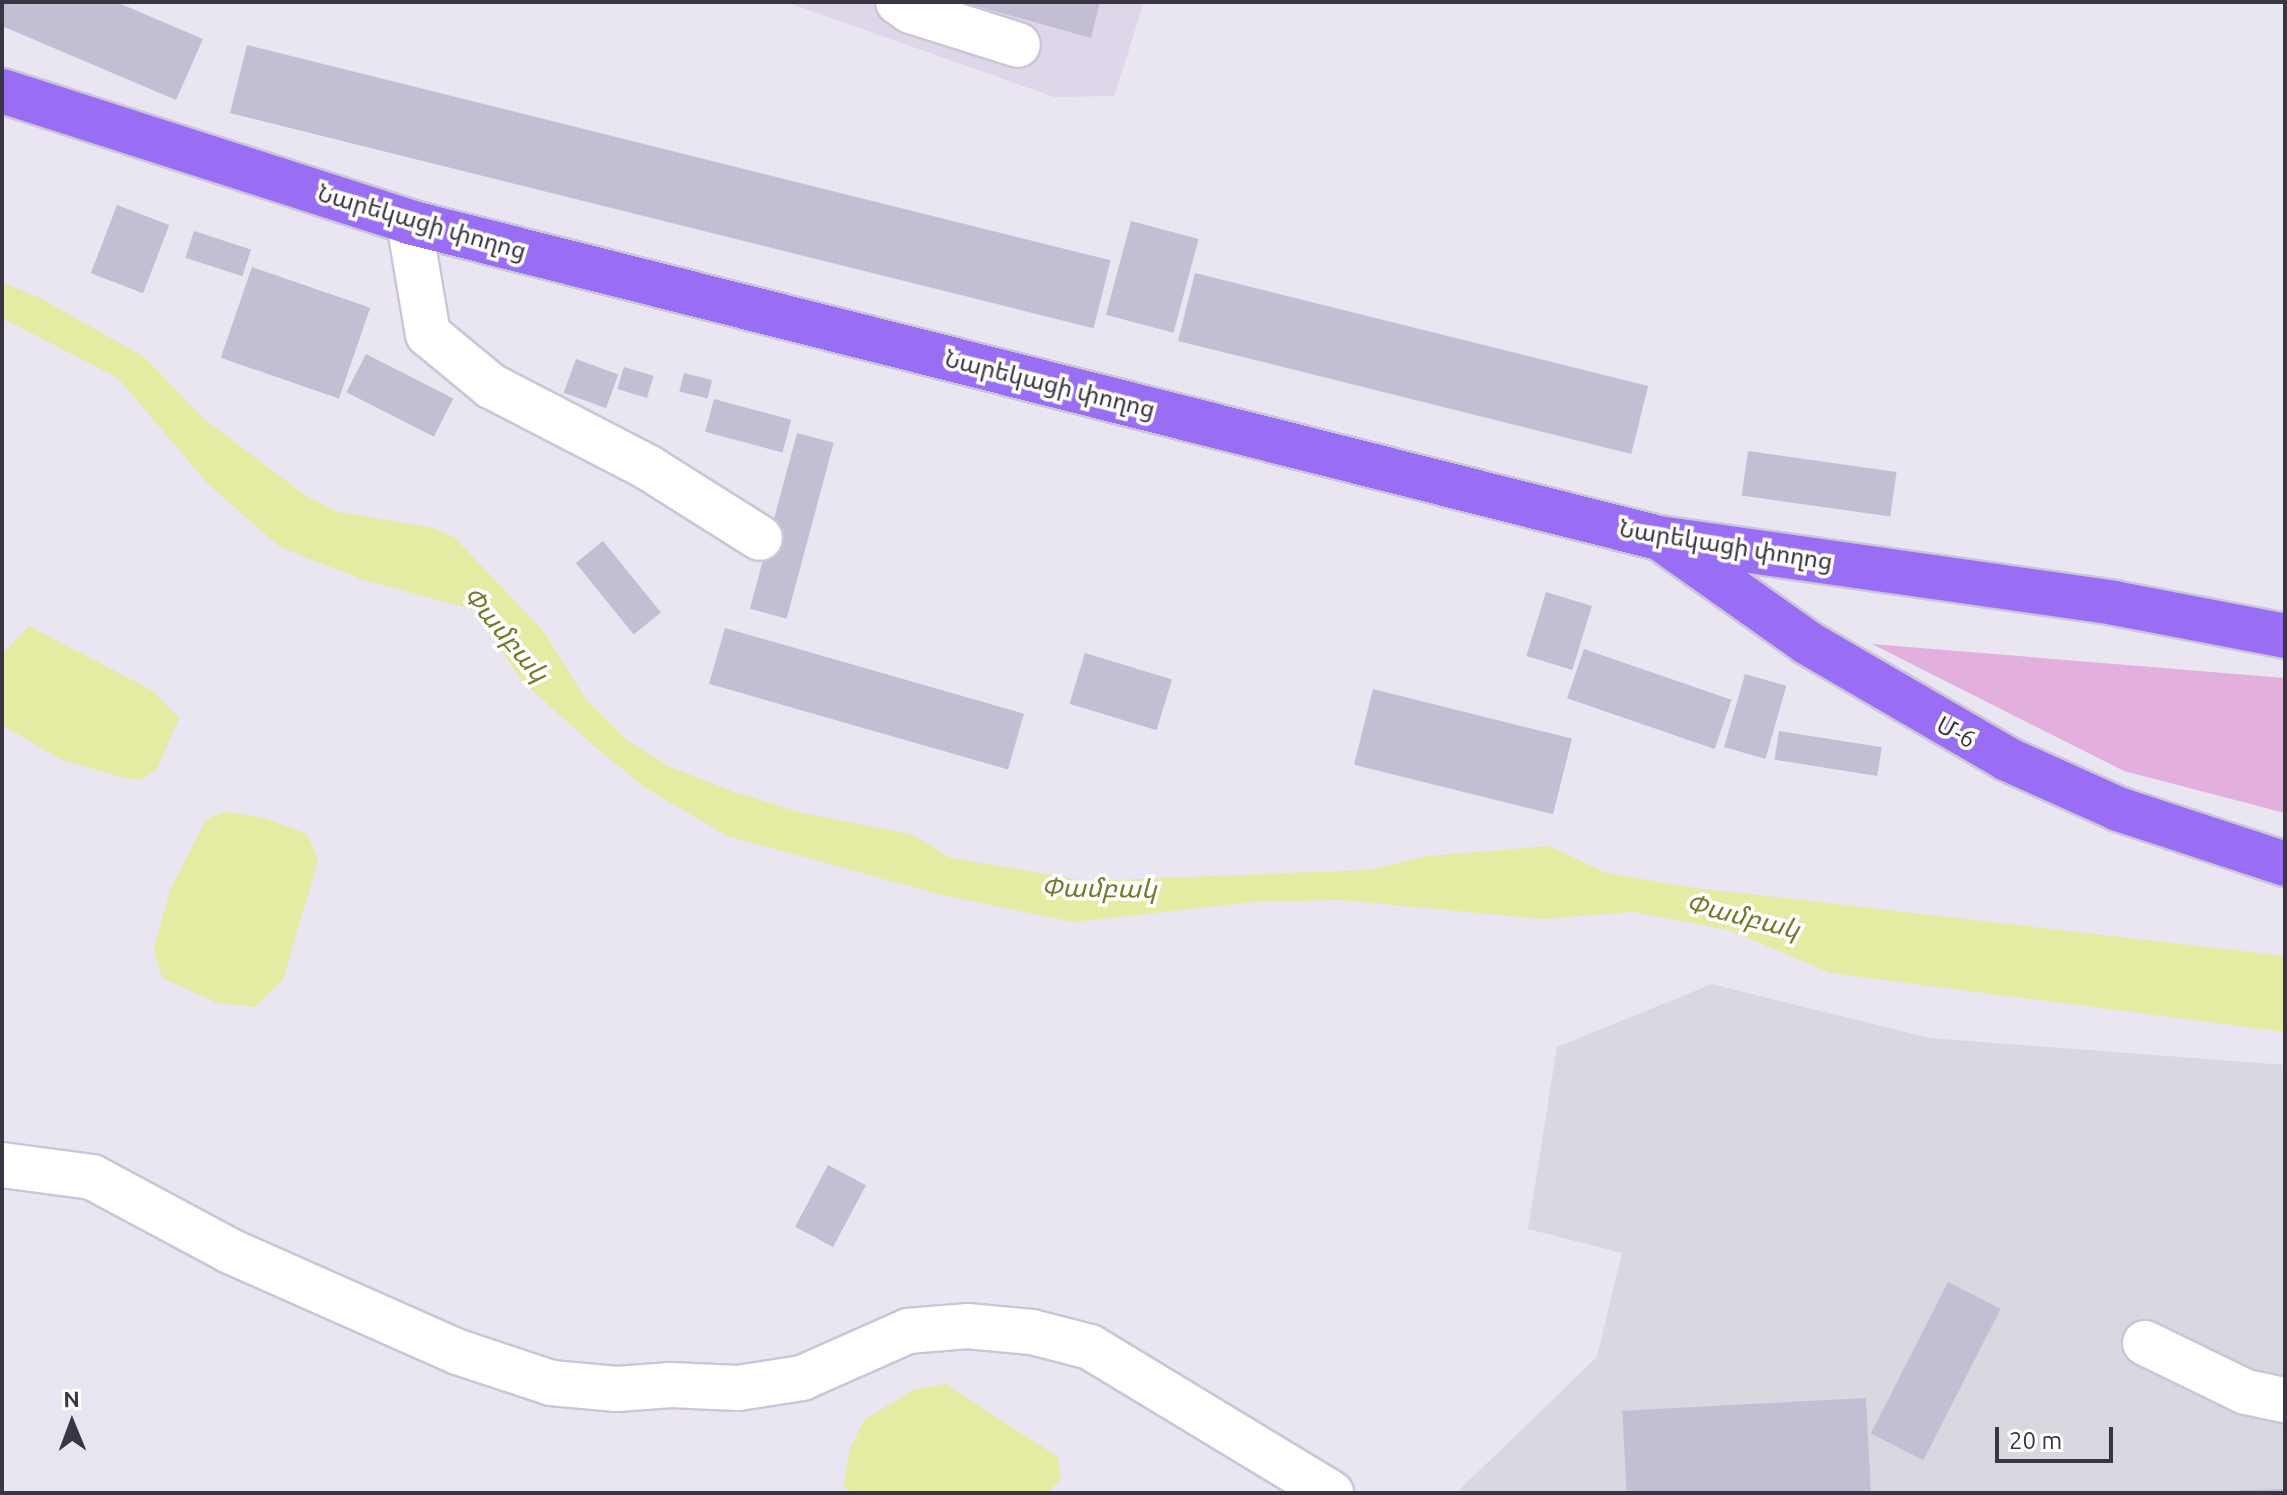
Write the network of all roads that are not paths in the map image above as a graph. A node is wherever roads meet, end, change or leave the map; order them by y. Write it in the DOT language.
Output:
graph roads {
  1 [pos="898,2"];
  2 [pos="1018,45"];
  3 [pos="2,91"];
  4 [pos="409,222"];
  5 [pos="760,538"];
  6 [pos="1659,538"];
  7 [pos="2114,603"];
  8 [pos="2285,605"];
  9 [pos="2285,636"];
  10 [pos="2285,864"];
  11 [pos="2,1165"];
  12 [pos="2145,1343"];
  13 [pos="2285,1400"];
  14 [pos="1331,1493"];
  1 -- 2 [label="street"];
  3 -- 4 [label="highway, Նարեկացի փողոց / Մ-6"];
  4 -- 5 [label="street"];
  4 -- 6 [label="highway, Նարեկացի փողոց / Մ-6"];
  6 -- 7 [label="highway, Նարեկացի փողոց / Մ-6"];
  6 -- 10 [label="highway, Մ-6 / Մ-6"];
  7 -- 8 [label="highway, Մ-6"];
  7 -- 9 [label="highway, Մ-6"];
  11 -- 14 [label="street"];
  12 -- 13 [label="street"];
}
